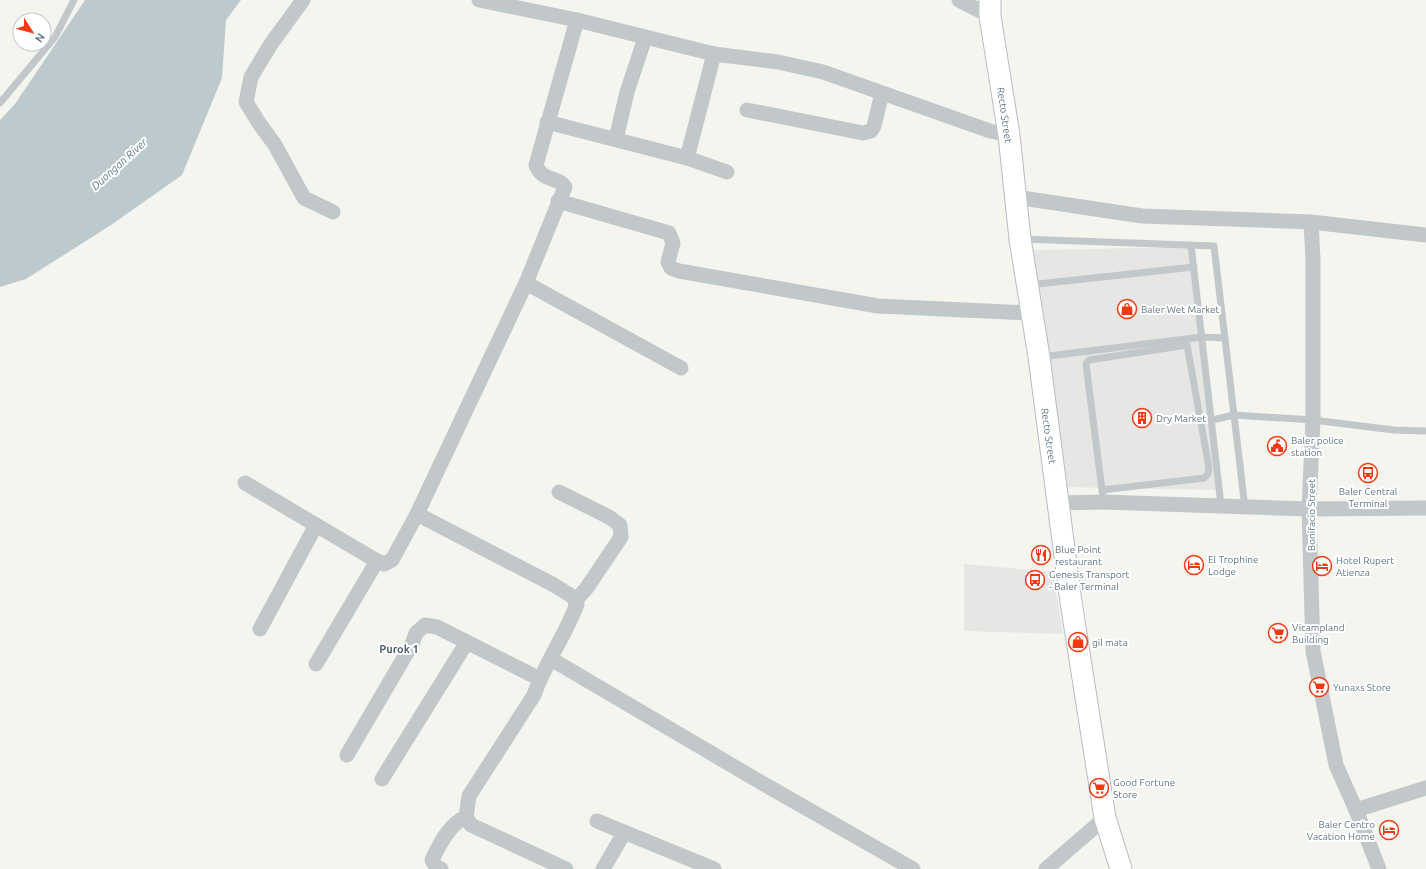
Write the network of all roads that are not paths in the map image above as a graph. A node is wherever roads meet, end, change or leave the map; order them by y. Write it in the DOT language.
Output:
graph roads {
  1 [pos="74,0"];
  2 [pos="303,0"];
  3 [pos="479,0"];
  4 [pos="959,0"];
  5 [pos="990,8"];
  6 [pos="577,20"];
  7 [pos="646,38"];
  8 [pos="714,54"];
  9 [pos="882,93"];
  10 [pos="0,103"];
  11 [pos="747,110"];
  12 [pos="547,122"];
  13 [pos="1009,135"];
  14 [pos="616,139"];
  15 [pos="687,158"];
  16 [pos="727,172"];
  17 [pos="1015,197"];
  18 [pos="558,201"];
  19 [pos="333,212"];
  20 [pos="1311,222"];
  21 [pos="1426,234"];
  22 [pos="1020,239"];
  23 [pos="1191,245"];
  24 [pos="1194,267"];
  25 [pos="526,283"];
  26 [pos="1027,285"];
  27 [pos="1031,312"];
  28 [pos="1202,337"];
  29 [pos="1225,338"];
  30 [pos="1039,357"];
  31 [pos="681,368"];
  32 [pos="1234,415"];
  33 [pos="1212,420"];
  34 [pos="1313,420"];
  35 [pos="1426,431"];
  36 [pos="245,483"];
  37 [pos="559,492"];
  38 [pos="1103,496"];
  39 [pos="1058,503"];
  40 [pos="1221,505"];
  41 [pos="1245,508"];
  42 [pos="1426,508"];
  43 [pos="1309,509"];
  44 [pos="417,514"];
  45 [pos="316,525"];
  46 [pos="377,561"];
  47 [pos="575,601"];
  48 [pos="260,629"];
  49 [pos="468,642"];
  50 [pos="551,659"];
  51 [pos="316,664"];
  52 [pos="540,679"];
  53 [pos="347,755"];
  54 [pos="382,779"];
  55 [pos="1426,788"];
  56 [pos="1356,810"];
  57 [pos="466,817"];
  58 [pos="1105,818"];
  59 [pos="597,821"];
  60 [pos="624,833"];
  61 [pos="441,869"];
  62 [pos="566,869"];
  63 [pos="603,869"];
  64 [pos="714,869"];
  65 [pos="913,869"];
  66 [pos="1046,869"];
  67 [pos="1121,869"];
  68 [pos="1379,869"];
  1 -- 10 [label="lane"];
  2 -- 19 [label="street"];
  3 -- 6 [label="street"];
  4 -- 5 [label="street"];
  5 -- 13 [label="street, Recto Street"];
  6 -- 7 [label="street"];
  6 -- 12 [label="street"];
  7 -- 8 [label="street"];
  7 -- 14 [label="street"];
  8 -- 9 [label="street"];
  8 -- 15 [label="street"];
  9 -- 11 [label="street"];
  9 -- 13 [label="street"];
  12 -- 14 [label="street"];
  12 -- 18 [label="street"];
  13 -- 17 [label="street, Recto Street"];
  14 -- 15 [label="street"];
  15 -- 16 [label="street"];
  17 -- 20 [label="street"];
  17 -- 22 [label="street, Recto Street"];
  18 -- 25 [label="street"];
  18 -- 27 [label="street"];
  20 -- 21 [label="street"];
  20 -- 34 [label="street, Bonifacio Street"];
  22 -- 23 [label="lane"];
  22 -- 26 [label="street, Recto Street"];
  23 -- 24 [label="lane"];
  23 -- 29 [label="lane"];
  24 -- 26 [label="lane"];
  24 -- 28 [label="lane"];
  25 -- 31 [label="street"];
  25 -- 44 [label="street"];
  26 -- 27 [label="street, Recto Street"];
  27 -- 30 [label="street, Recto Street"];
  28 -- 29 [label="lane"];
  28 -- 30 [label="lane"];
  28 -- 33 [label="lane"];
  29 -- 32 [label="lane"];
  30 -- 39 [label="street, Recto Street"];
  32 -- 33 [label="lane"];
  32 -- 34 [label="lane"];
  32 -- 41 [label="lane"];
  33 -- 40 [label="lane"];
  34 -- 35 [label="lane"];
  34 -- 43 [label="street, Bonifacio Street"];
  36 -- 45 [label="street"];
  37 -- 47 [label="street"];
  38 -- 38 [label="lane"];
  38 -- 39 [label="street"];
  38 -- 40 [label="street"];
  39 -- 58 [label="street, Recto Street"];
  40 -- 41 [label="street"];
  41 -- 43 [label="street"];
  42 -- 43 [label="street"];
  43 -- 56 [label="street, Bonifacio Street"];
  44 -- 46 [label="street"];
  44 -- 47 [label="street"];
  45 -- 46 [label="street"];
  45 -- 48 [label="street"];
  46 -- 51 [label="street"];
  47 -- 50 [label="street"];
  49 -- 52 [label="street"];
  49 -- 53 [label="street"];
  49 -- 54 [label="street"];
  50 -- 52 [label="street"];
  50 -- 65 [label="street"];
  52 -- 57 [label="street"];
  55 -- 56 [label="street"];
  56 -- 68 [label="street, Bonifacio Street"];
  57 -- 61 [label="street"];
  57 -- 62 [label="street"];
  58 -- 66 [label="street"];
  58 -- 67 [label="street, Recto Street"];
  59 -- 60 [label="street"];
  60 -- 63 [label="street"];
  60 -- 64 [label="street"];
}
